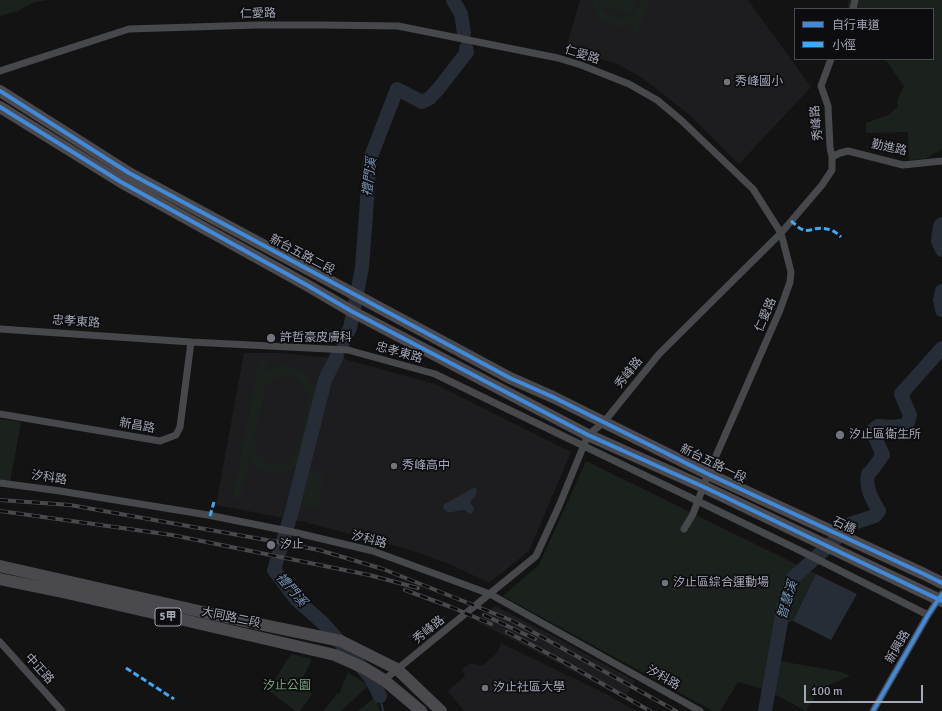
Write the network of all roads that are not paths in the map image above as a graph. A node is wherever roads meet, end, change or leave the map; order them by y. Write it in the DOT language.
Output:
graph roads {
  1 [pos="831,60"];
  2 [pos="0,71"];
  3 [pos="0,90"];
  4 [pos="0,107"];
  5 [pos="832,157"];
  6 [pos="942,161"];
  7 [pos="781,233"];
  8 [pos="0,329"];
  9 [pos="191,342"];
  10 [pos="0,414"];
  11 [pos="604,422"];
  12 [pos="588,435"];
  13 [pos="583,447"];
  14 [pos="708,474"];
  15 [pos="0,483"];
  16 [pos="704,487"];
  17 [pos="698,502"];
  18 [pos="814,523"];
  19 [pos="684,529"];
  20 [pos="0,566"];
  21 [pos="0,580"];
  22 [pos="942,583"];
  23 [pos="490,594"];
  24 [pos="941,598"];
  25 [pos="928,615"];
  26 [pos="341,641"];
  27 [pos="0,642"];
  28 [pos="335,655"];
  29 [pos="397,669"];
  30 [pos="384,680"];
  31 [pos="62,711"];
  32 [pos="421,711"];
  33 [pos="441,711"];
  34 [pos="700,711"];
  35 [pos="873,711"];
  1 -- 5 [label="street, 秀峰路"];
  2 -- 7 [label="street, 仁愛路"];
  3 -- 11 [label="main road, 新台五路二段"];
  4 -- 12 [label="main road, 新台五路二段"];
  5 -- 6 [label="street, 勤進路"];
  5 -- 7 [label="street, 秀峰路"];
  7 -- 11 [label="street, 秀峰路"];
  7 -- 14 [label="street, 仁愛路"];
  8 -- 9 [label="street, 忠孝東路"];
  9 -- 10 [label="street, 新昌路"];
  9 -- 13 [label="street, 忠孝東路"];
  11 -- 12 [label="street, 秀峰路"];
  11 -- 14 [label="main road, 新台五路一段"];
  12 -- 13 [label="street, 秀峰路"];
  12 -- 16 [label="main road, 新台五路一段"];
  13 -- 17 [label="street, 忠孝東路"];
  13 -- 23 [label="street, 秀峰路"];
  14 -- 16 [label="street, 仁愛路"];
  14 -- 18 [label="main road, 新台五路一段"];
  15 -- 23 [label="street, 汐科路"];
  16 -- 17 [label="street, 仁愛路"];
  16 -- 24 [label="main road, 新台五路一段"];
  17 -- 19 [label="street, 仁愛路"];
  17 -- 25 [label="street, 忠孝東路"];
  18 -- 22 [label="main road, 石橋"];
  20 -- 26 [label="main road, 大同路二段 / 5甲"];
  21 -- 28 [label="main road, 大同路二段 / 5甲"];
  23 -- 29 [label="street, 秀峰路"];
  23 -- 34 [label="street, 汐科路"];
  24 -- 25 [label="street, 新興路"];
  25 -- 35 [label="street, 新興路"];
  26 -- 28 [label="main road"];
  26 -- 29 [label="main road, 大同路二段 / 5甲"];
  27 -- 31 [label="street, 中正路"];
  28 -- 30 [label="main road, 大同路二段 / 5甲"];
  29 -- 30 [label="street, 秀峰路"];
  29 -- 33 [label="main road, 大同路二段 / 5甲"];
  30 -- 32 [label="main road, 大同路二段 / 5甲"];
}
